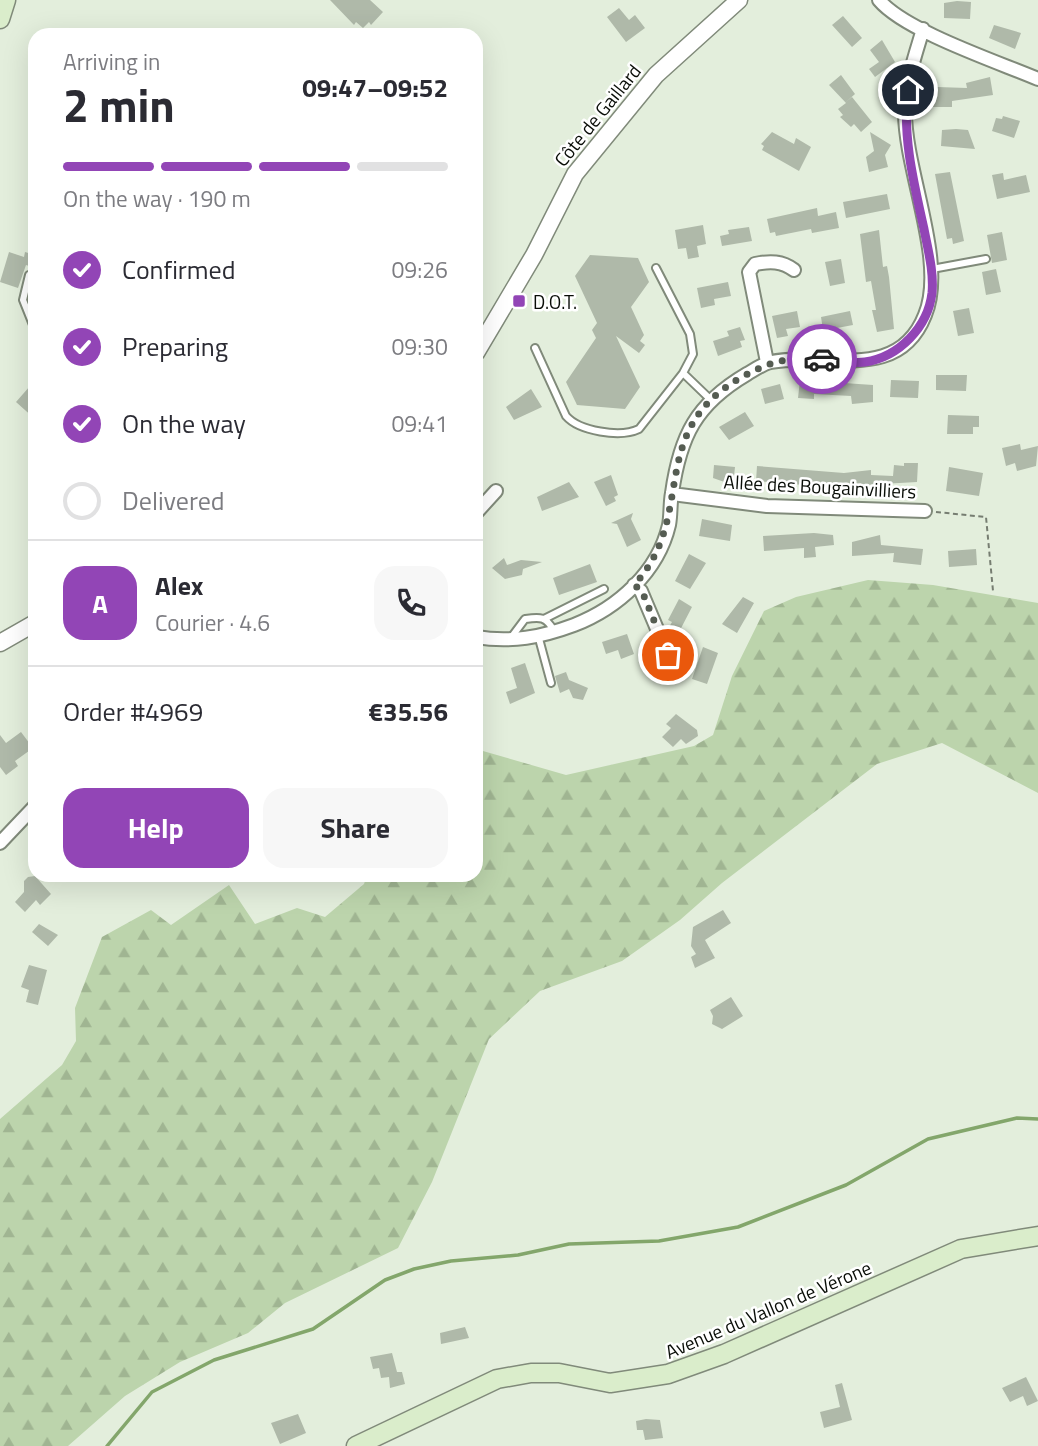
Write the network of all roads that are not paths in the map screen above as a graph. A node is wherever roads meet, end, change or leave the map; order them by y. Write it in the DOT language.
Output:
graph roads {
  1 [pos="6,0"];
  2 [pos="739,0"];
  3 [pos="879,0"];
  4 [pos="0,19"];
  5 [pos="923,29"];
  6 [pos="1038,79"];
  7 [pos="986,258"];
  8 [pos="656,268"];
  9 [pos="932,269"];
  10 [pos="794,270"];
  11 [pos="28,279"];
  12 [pos="28,312"];
  13 [pos="483,341"];
  14 [pos="535,348"];
  15 [pos="767,362"];
  16 [pos="683,373"];
  17 [pos="710,399"];
  18 [pos="496,491"];
  19 [pos="671,494"];
  20 [pos="483,505"];
  21 [pos="925,511"];
  22 [pos="634,585"];
  23 [pos="604,589"];
  24 [pos="544,619"];
  25 [pos="28,627"];
  26 [pos="554,631"];
  27 [pos="538,635"];
  28 [pos="483,638"];
  29 [pos="509,640"];
  30 [pos="0,643"];
  31 [pos="668,655"];
  32 [pos="551,683"];
  33 [pos="28,813"];
  34 [pos="0,843"];
  35 [pos="1038,1236"];
  36 [pos="356,1446"];
  1 -- 4 [label="main road"];
  2 -- 13 [label="street, Côte de Gaillard"];
  3 -- 5 [label="street"];
  5 -- 6 [label="street"];
  5 -- 9 [label="street"];
  7 -- 9 [label="lane"];
  8 -- 16 [label="lane"];
  9 -- 15 [label="street"];
  10 -- 15 [label="street"];
  11 -- 12 [label="lane"];
  14 -- 16 [label="lane"];
  15 -- 17 [label="street"];
  16 -- 17 [label="lane"];
  17 -- 19 [label="street"];
  18 -- 20 [label="street"];
  19 -- 21 [label="street, Allée des Bougainvilliers"];
  19 -- 22 [label="street"];
  22 -- 26 [label="street"];
  22 -- 31 [label="street"];
  23 -- 24 [label="lane"];
  24 -- 26 [label="lane"];
  24 -- 29 [label="lane"];
  25 -- 30 [label="street"];
  26 -- 27 [label="street"];
  27 -- 29 [label="street"];
  27 -- 32 [label="lane"];
  28 -- 29 [label="street"];
  33 -- 34 [label="street"];
  35 -- 36 [label="main road, Avenue du Vallon de Vérone"];
}
